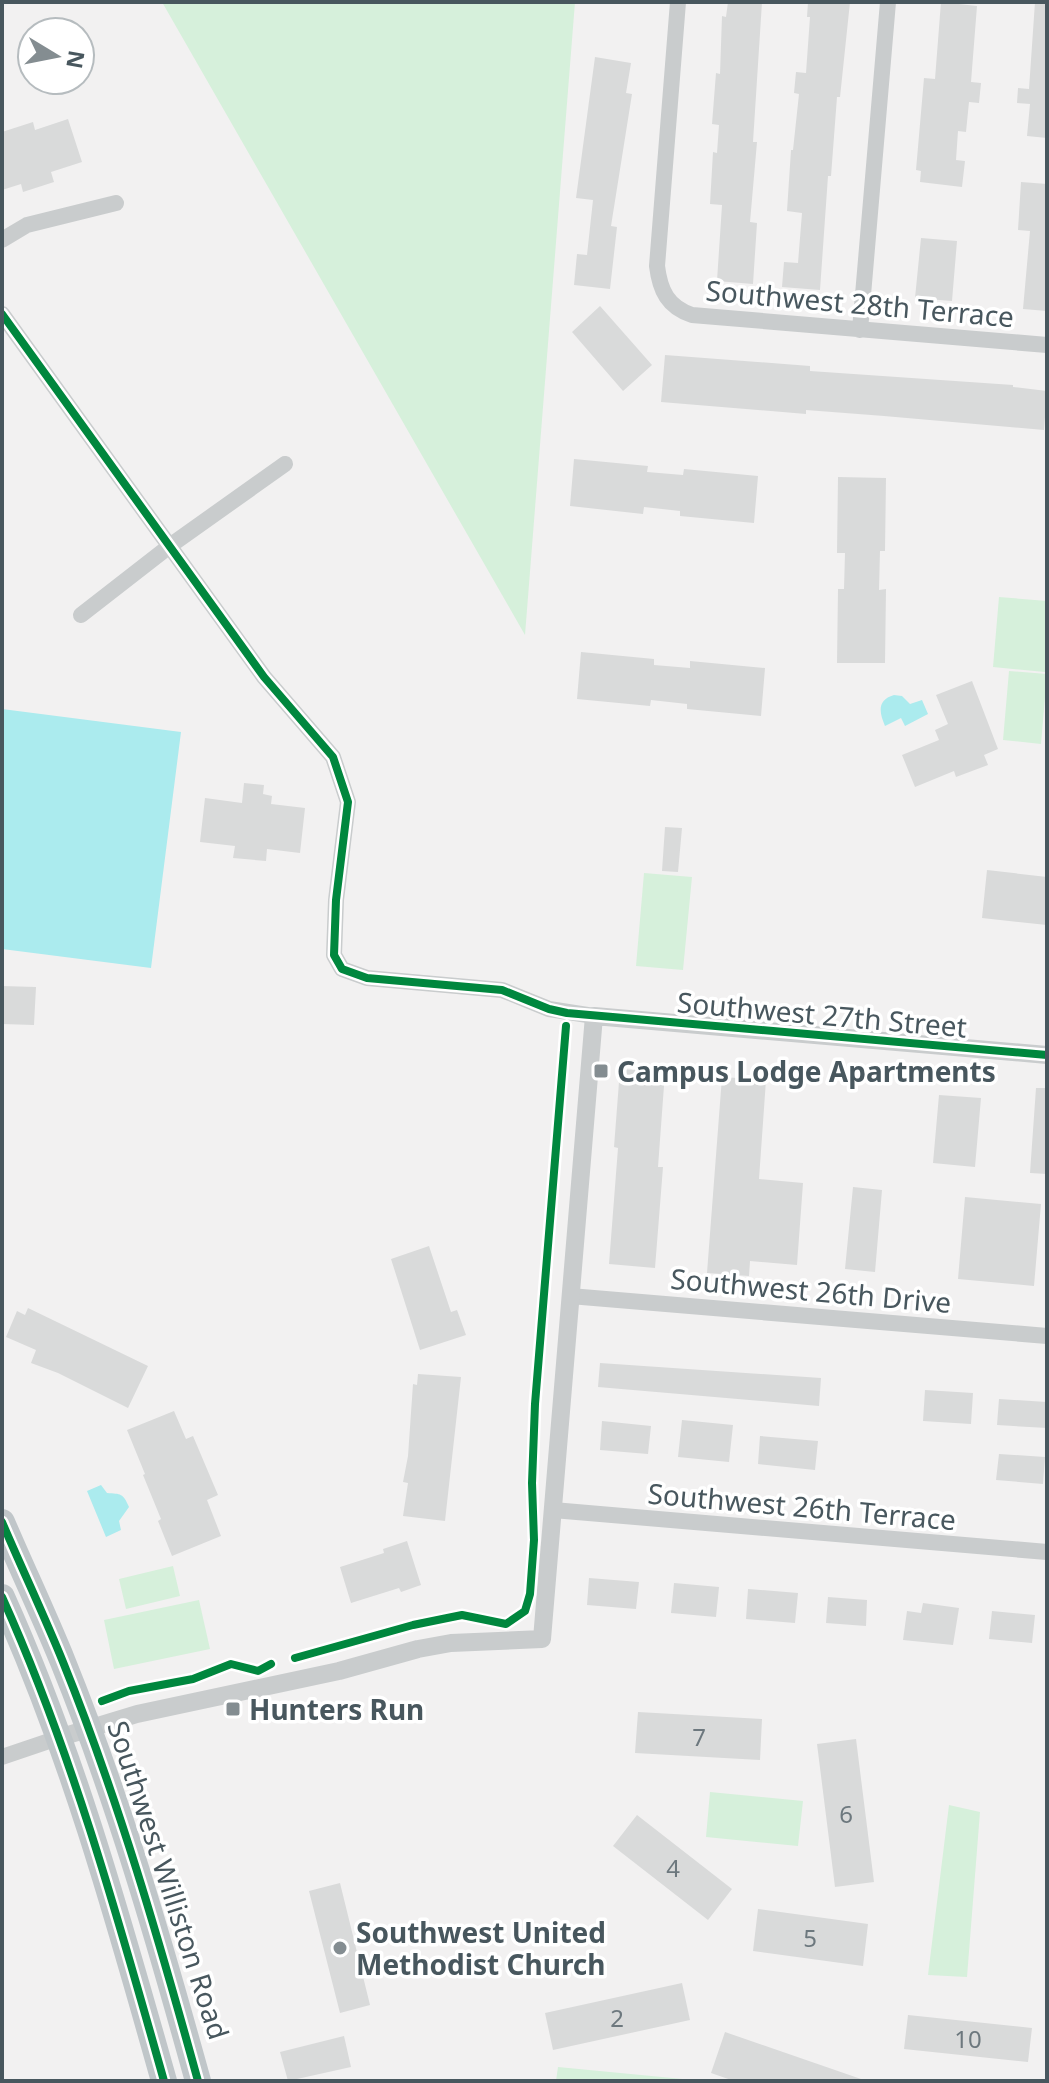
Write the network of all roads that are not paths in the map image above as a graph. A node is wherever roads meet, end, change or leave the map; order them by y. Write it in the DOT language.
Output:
graph roads {
  1 [pos="678,2"];
  2 [pos="888,2"];
  3 [pos="116,203"];
  4 [pos="2,240"];
  5 [pos="2,314"];
  6 [pos="860,330"];
  7 [pos="1047,345"];
  8 [pos="285,464"];
  9 [pos="171,545"];
  10 [pos="81,615"];
  11 [pos="594,1016"];
  12 [pos="1047,1055"];
  13 [pos="570,1296"];
  14 [pos="1047,1336"];
  15 [pos="553,1510"];
  16 [pos="2,1522"];
  17 [pos="1047,1552"];
  18 [pos="2,1597"];
  19 [pos="88,1728"];
  20 [pos="58,1738"];
  21 [pos="2,1757"];
  22 [pos="125,1942"];
  23 [pos="183,2026"];
  24 [pos="164,2081"];
  25 [pos="198,2081"];
  1 -- 6 [label="street, Southwest 28th Terrace"];
  2 -- 6 [label="street"];
  3 -- 4 [label="street"];
  5 -- 9 [label="street"];
  6 -- 7 [label="street, Southwest 28th Terrace"];
  8 -- 9 [label="street"];
  9 -- 10 [label="street"];
  9 -- 11 [label="street"];
  11 -- 12 [label="street, Southwest 27th Street"];
  11 -- 13 [label="street"];
  13 -- 14 [label="street, Southwest 26th Drive"];
  13 -- 15 [label="street"];
  15 -- 17 [label="street, Southwest 26th Terrace"];
  15 -- 19 [label="street"];
  16 -- 19 [label="highway, Southwest Williston Road"];
  18 -- 20 [label="highway"];
  19 -- 20 [label="street"];
  19 -- 23 [label="highway, Southwest Williston Road"];
  20 -- 21 [label="street"];
  20 -- 22 [label="highway"];
  22 -- 23 [label="highway"];
  22 -- 24 [label="highway"];
  23 -- 25 [label="highway, Southwest Williston Road"];
}
